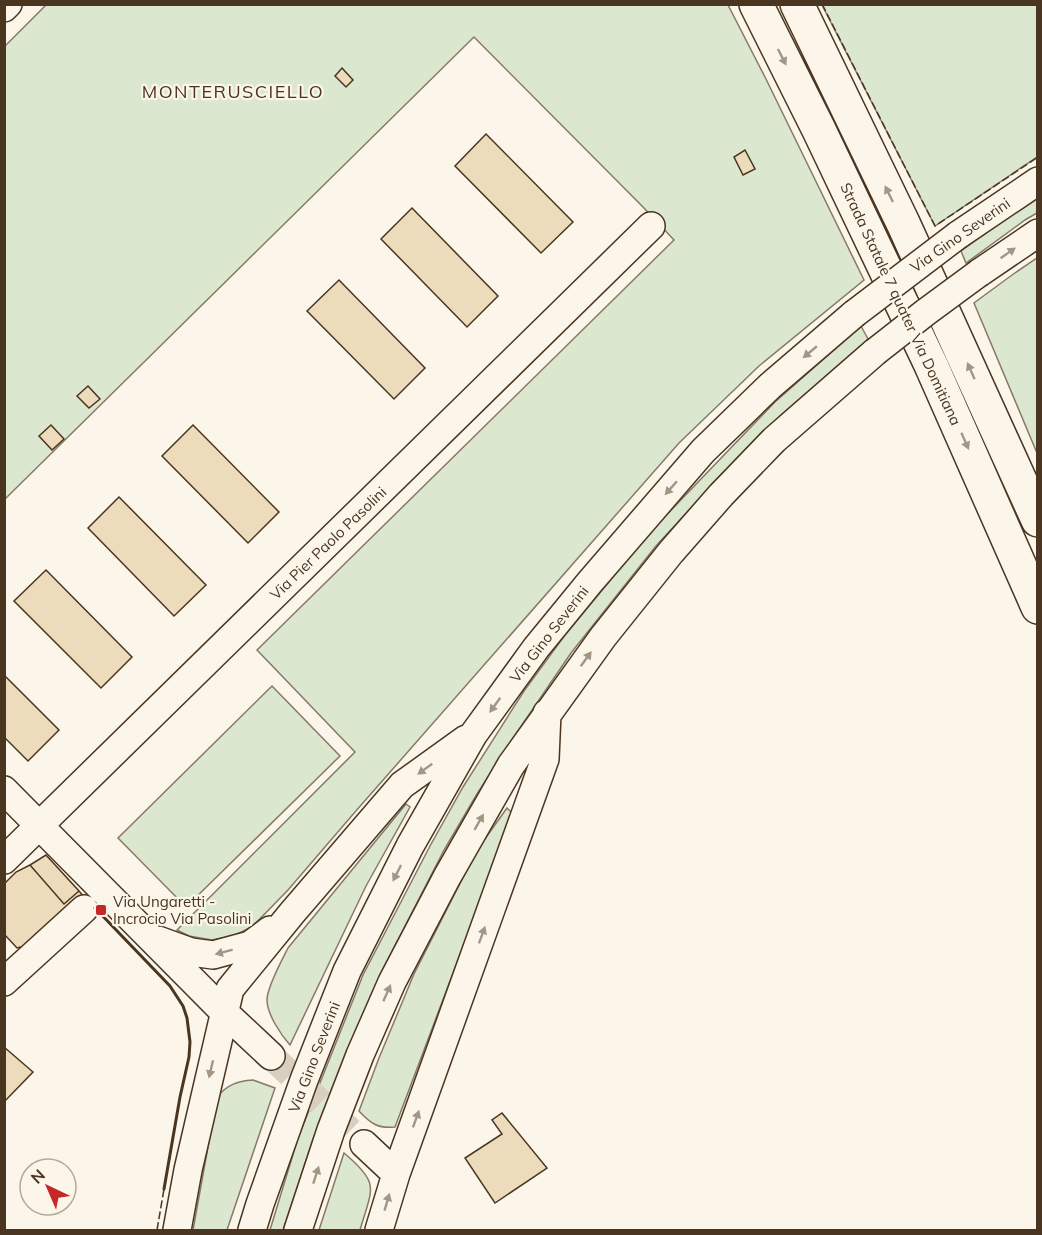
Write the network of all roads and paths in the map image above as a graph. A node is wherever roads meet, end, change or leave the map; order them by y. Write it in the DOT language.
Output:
graph roads {
  1 [pos="756,4"];
  2 [pos="796,4"];
  3 [pos="1038,181"];
  4 [pos="651,226"];
  5 [pos="1038,232"];
  6 [pos="1038,520"];
  7 [pos="1038,607"];
  8 [pos="547,713"];
  9 [pos="473,735"];
  10 [pos="4,790"];
  11 [pos="40,826"];
  12 [pos="4,861"];
  13 [pos="84,909"];
  14 [pos="292,913"];
  15 [pos="149,937"];
  16 [pos="4,982"];
  17 [pos="224,1012"];
  18 [pos="271,1056"];
  19 [pos="364,1144"];
  20 [pos="396,1174"];
  21 [pos="177,1230"];
  22 [pos="252,1230"];
  23 [pos="298,1230"];
  24 [pos="379,1230"];
  1 -- 7 [label="highway, Strada Statale 7 quater Via Domitiana, one-way"];
  6 -- 2 [label="highway, one-way"];
  3 -- 9 [label="street, Via Gino Severini, one-way, bridge"];
  4 -- 11 [label="street, Via Pier Paolo Pasolini"];
  8 -- 5 [label="street, one-way, bridge"];
  20 -- 8 [label="street, one-way"];
  23 -- 8 [label="street, one-way"];
  9 -- 14 [label="street, one-way"];
  9 -- 22 [label="street, Via Gino Severini, one-way"];
  10 -- 11 [label="street"];
  11 -- 12 [label="street, Via Pier Paolo Pasolini"];
  11 -- 15 [label="street"];
  13 -- 16 [label="street"];
  14 -- 15 [label="street, one-way"];
  14 -- 17 [label="street"];
  15 -- 17 [label="street"];
  17 -- 18 [label="street"];
  17 -- 21 [label="street, one-way"];
  19 -- 20 [label="street"];
  24 -- 20 [label="street, one-way"];
}
